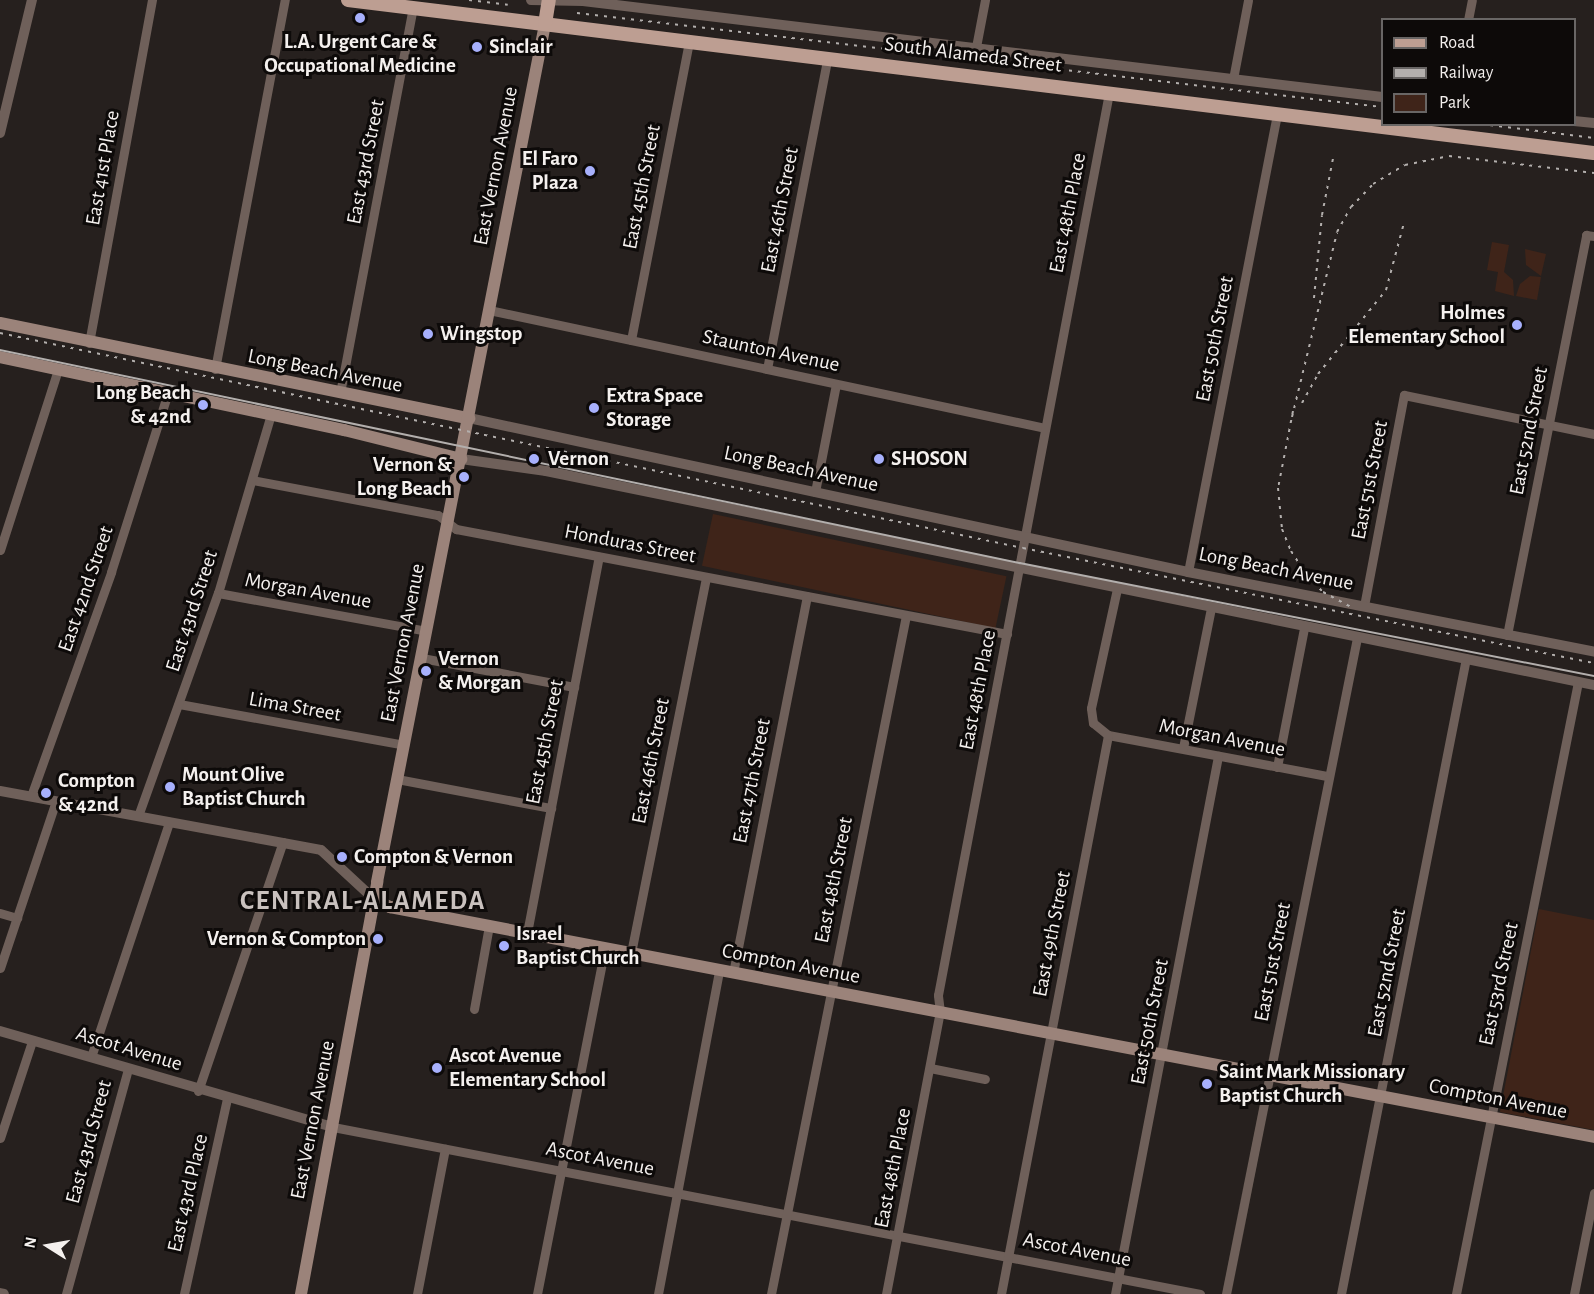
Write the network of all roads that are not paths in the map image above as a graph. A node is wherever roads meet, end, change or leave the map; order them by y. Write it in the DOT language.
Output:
graph roads {
  1 [pos="32,0"];
  2 [pos="152,0"];
  3 [pos="285,0"];
  4 [pos="348,0"];
  5 [pos="531,0"];
  6 [pos="549,0"];
  7 [pos="985,0"];
  8 [pos="1248,0"];
  9 [pos="1472,0"];
  10 [pos="413,8"];
  11 [pos="1468,18"];
  12 [pos="545,24"];
  13 [pos="689,41"];
  14 [pos="976,47"];
  15 [pos="827,58"];
  16 [pos="1233,79"];
  17 [pos="1109,93"];
  18 [pos="1381,97"];
  19 [pos="1277,114"];
  20 [pos="1576,121"];
  21 [pos="1594,123"];
  22 [pos="0,133"];
  23 [pos="1594,153"];
  24 [pos="1590,236"];
  25 [pos="489,310"];
  26 [pos="0,323"];
  27 [pos="631,340"];
  28 [pos="89,343"];
  29 [pos="0,357"];
  30 [pos="58,369"];
  31 [pos="215,369"];
  32 [pos="767,369"];
  33 [pos="836,384"];
  34 [pos="168,392"];
  35 [pos="340,393"];
  36 [pos="271,414"];
  37 [pos="469,418"];
  38 [pos="1548,425"];
  39 [pos="1045,428"];
  40 [pos="1594,434"];
  41 [pos="461,459"];
  42 [pos="252,480"];
  43 [pos="815,492"];
  44 [pos="448,523"];
  45 [pos="1025,537"];
  46 [pos="0,550"];
  47 [pos="599,557"];
  48 [pos="1019,570"];
  49 [pos="1188,572"];
  50 [pos="706,577"];
  51 [pos="1116,589"];
  52 [pos="218,593"];
  53 [pos="807,596"];
  54 [pos="1364,606"];
  55 [pos="1211,608"];
  56 [pos="906,615"];
  57 [pos="1304,628"];
  58 [pos="427,631"];
  59 [pos="1007,634"];
  60 [pos="1507,635"];
  61 [pos="1357,638"];
  62 [pos="1594,652"];
  63 [pos="422,658"];
  64 [pos="1466,658"];
  65 [pos="1578,682"];
  66 [pos="1594,685"];
  67 [pos="574,687"];
  68 [pos="179,704"];
  69 [pos="1108,735"];
  70 [pos="404,745"];
  71 [pos="1183,748"];
  72 [pos="1218,756"];
  73 [pos="1277,767"];
  74 [pos="1328,776"];
  75 [pos="398,779"];
  76 [pos="0,791"];
  77 [pos="32,796"];
  78 [pos="56,801"];
  79 [pos="551,808"];
  80 [pos="138,816"];
  81 [pos="169,822"];
  82 [pos="283,842"];
  83 [pos="374,899"];
  84 [pos="0,914"];
  85 [pos="17,918"];
  86 [pos="489,926"];
  87 [pos="527,933"];
  88 [pos="605,948"];
  89 [pos="632,953"];
  90 [pos="0,968"];
  91 [pos="719,971"];
  92 [pos="733,973"];
  93 [pos="830,991"];
  94 [pos="474,1009"];
  95 [pos="940,1012"];
  96 [pos="0,1031"];
  97 [pos="1051,1033"];
  98 [pos="32,1041"];
  99 [pos="1162,1054"];
  100 [pos="91,1057"];
  101 [pos="930,1068"];
  102 [pos="128,1069"];
  103 [pos="1268,1076"];
  104 [pos="985,1079"];
  105 [pos="198,1090"];
  106 [pos="1381,1097"];
  107 [pos="227,1100"];
  108 [pos="1491,1117"];
  109 [pos="333,1127"];
  110 [pos="1594,1137"];
  111 [pos="0,1138"];
  112 [pos="445,1149"];
  113 [pos="560,1171"];
  114 [pos="677,1193"];
  115 [pos="1594,1193"];
  116 [pos="787,1215"];
  117 [pos="898,1235"];
  118 [pos="1008,1257"];
  119 [pos="1118,1278"];
  120 [pos="66,1294"];
  121 [pos="184,1294"];
  122 [pos="301,1294"];
  123 [pos="417,1294"];
  124 [pos="537,1294"];
  125 [pos="658,1294"];
  126 [pos="771,1294"];
  127 [pos="886,1294"];
  128 [pos="1001,1294"];
  129 [pos="1115,1294"];
  130 [pos="1200,1294"];
  131 [pos="1226,1294"];
  132 [pos="1341,1294"];
  133 [pos="1456,1294"];
  134 [pos="1574,1294"];
  1 -- 22 [label="street"];
  2 -- 28 [label="street, East 41st Place"];
  3 -- 31 [label="street"];
  4 -- 10 [label="main road, South Alameda Street"];
  5 -- 6 [label="street, South Alameda Street"];
  6 -- 12 [label="main road, East Vernon Avenue"];
  6 -- 14 [label="street, South Alameda Street"];
  7 -- 14 [label="street"];
  8 -- 16 [label="street"];
  9 -- 11 [label="street"];
  10 -- 12 [label="main road, South Alameda Street"];
  10 -- 35 [label="street, East 43rd Street"];
  12 -- 13 [label="main road, South Alameda Street"];
  12 -- 25 [label="main road, East Vernon Avenue"];
  13 -- 15 [label="main road, South Alameda Street"];
  13 -- 27 [label="street, East 45th Street"];
  14 -- 16 [label="street, South Alameda Street"];
  15 -- 17 [label="main road, South Alameda Street"];
  15 -- 32 [label="street, East 46th Street"];
  16 -- 18 [label="street, South Alameda Street"];
  17 -- 19 [label="main road, South Alameda Street"];
  17 -- 39 [label="street, East 48th Place"];
  19 -- 23 [label="main road, South Alameda Street"];
  19 -- 49 [label="street, East 50th Street"];
  20 -- 21 [label="street"];
  24 -- 38 [label="street, East 52nd Street"];
  25 -- 27 [label="street, Staunton Avenue"];
  25 -- 37 [label="main road, East Vernon Avenue"];
  26 -- 28 [label="main road, Long Beach Avenue"];
  27 -- 32 [label="street, Staunton Avenue"];
  28 -- 31 [label="main road, Long Beach Avenue"];
  29 -- 30 [label="main road"];
  30 -- 34 [label="main road"];
  30 -- 46 [label="street"];
  31 -- 35 [label="main road, Long Beach Avenue"];
  32 -- 33 [label="street, Staunton Avenue"];
  33 -- 39 [label="street, Staunton Avenue"];
  33 -- 43 [label="street"];
  34 -- 36 [label="main road"];
  34 -- 77 [label="street, East 42nd Street"];
  35 -- 37 [label="main road, Long Beach Avenue"];
  36 -- 41 [label="main road"];
  36 -- 42 [label="street, East 43rd Street"];
  37 -- 41 [label="main road, East Vernon Avenue"];
  37 -- 43 [label="street, Long Beach Avenue"];
  38 -- 40 [label="street"];
  38 -- 54 [label="street, East 51st Street"];
  38 -- 60 [label="street, East 52nd Street"];
  39 -- 45 [label="street, East 48th Place"];
  41 -- 44 [label="main road, East Vernon Avenue"];
  41 -- 48 [label="street"];
  42 -- 44 [label="street, Honduras Street"];
  42 -- 52 [label="street, East 43rd Street"];
  43 -- 45 [label="street, Long Beach Avenue"];
  44 -- 47 [label="street, Honduras Street"];
  44 -- 58 [label="main road, East Vernon Avenue"];
  45 -- 48 [label="street, East 48th Place"];
  45 -- 49 [label="street, Long Beach Avenue"];
  47 -- 50 [label="street, Honduras Street"];
  47 -- 67 [label="street, East 45th Street"];
  48 -- 51 [label="street"];
  48 -- 59 [label="street, East 48th Place"];
  49 -- 54 [label="street, Long Beach Avenue"];
  50 -- 53 [label="street, Honduras Street"];
  50 -- 89 [label="street, East 46th Street"];
  51 -- 55 [label="street"];
  51 -- 69 [label="street"];
  52 -- 58 [label="street, Morgan Avenue"];
  52 -- 68 [label="street, East 43rd Street"];
  53 -- 56 [label="street, Honduras Street"];
  53 -- 92 [label="street, East 47th Street"];
  54 -- 60 [label="street, Long Beach Avenue"];
  55 -- 57 [label="street"];
  55 -- 71 [label="street"];
  56 -- 59 [label="street, Honduras Street"];
  56 -- 93 [label="street, East 48th Street"];
  57 -- 61 [label="street"];
  57 -- 73 [label="street"];
  58 -- 63 [label="main road, East Vernon Avenue"];
  59 -- 95 [label="street, East 48th Place"];
  60 -- 62 [label="street, Long Beach Avenue"];
  61 -- 64 [label="street"];
  61 -- 74 [label="street, East 51st Street"];
  63 -- 67 [label="street"];
  63 -- 70 [label="main road, East Vernon Avenue"];
  64 -- 65 [label="street"];
  64 -- 106 [label="street, East 52nd Street"];
  65 -- 66 [label="street"];
  65 -- 108 [label="street, East 53rd Street"];
  67 -- 79 [label="street, East 45th Street"];
  68 -- 70 [label="street, Lima Street"];
  68 -- 80 [label="street, East 43rd Street"];
  69 -- 71 [label="street, Morgan Avenue"];
  69 -- 97 [label="street, East 49th Street"];
  70 -- 75 [label="main road, East Vernon Avenue"];
  71 -- 72 [label="street, Morgan Avenue"];
  72 -- 73 [label="street, Morgan Avenue"];
  72 -- 99 [label="street, East 50th Street"];
  73 -- 74 [label="street, Morgan Avenue"];
  74 -- 103 [label="street, East 51st Street"];
  75 -- 79 [label="street"];
  75 -- 83 [label="main road, East Vernon Avenue"];
  76 -- 77 [label="street, Compton Avenue"];
  77 -- 78 [label="street, Compton Avenue"];
  78 -- 80 [label="street, Compton Avenue"];
  78 -- 85 [label="street"];
  79 -- 87 [label="street, East 45th Street"];
  80 -- 81 [label="street, Compton Avenue"];
  81 -- 82 [label="street, Compton Avenue"];
  81 -- 100 [label="street, East 43rd Street"];
  82 -- 83 [label="street, Compton Avenue"];
  82 -- 105 [label="street"];
  83 -- 86 [label="main road, Compton Avenue"];
  83 -- 109 [label="main road, East Vernon Avenue"];
  84 -- 85 [label="street"];
  85 -- 90 [label="street"];
  86 -- 87 [label="main road, Compton Avenue"];
  86 -- 94 [label="street"];
  87 -- 88 [label="main road, Compton Avenue"];
  88 -- 89 [label="main road, Compton Avenue"];
  88 -- 113 [label="street"];
  89 -- 91 [label="main road, Compton Avenue"];
  91 -- 92 [label="main road, Compton Avenue"];
  91 -- 114 [label="street"];
  92 -- 93 [label="main road, Compton Avenue"];
  93 -- 95 [label="main road, Compton Avenue"];
  93 -- 116 [label="street, East 48th Street"];
  95 -- 97 [label="main road, Compton Avenue"];
  95 -- 101 [label="street, East 48th Place"];
  96 -- 98 [label="street, Ascot Avenue"];
  97 -- 99 [label="main road, Compton Avenue"];
  97 -- 118 [label="street, East 49th Street"];
  98 -- 100 [label="street, Ascot Avenue"];
  98 -- 111 [label="street"];
  99 -- 103 [label="main road, Compton Avenue"];
  99 -- 119 [label="street, East 50th Street"];
  100 -- 102 [label="street, Ascot Avenue"];
  101 -- 104 [label="street"];
  101 -- 117 [label="street, East 48th Place"];
  102 -- 105 [label="street, Ascot Avenue"];
  102 -- 120 [label="street, East 43rd Street"];
  103 -- 106 [label="main road, Compton Avenue"];
  103 -- 131 [label="street, East 51st Street"];
  105 -- 107 [label="street, Ascot Avenue"];
  106 -- 108 [label="main road, Compton Avenue"];
  106 -- 132 [label="street, East 52nd Street"];
  107 -- 109 [label="street, Ascot Avenue"];
  107 -- 121 [label="street, East 43rd Place"];
  108 -- 110 [label="main road, Compton Avenue"];
  108 -- 133 [label="street, East 53rd Street"];
  109 -- 112 [label="street, Ascot Avenue"];
  109 -- 122 [label="main road, East Vernon Avenue"];
  112 -- 113 [label="street, Ascot Avenue"];
  112 -- 123 [label="street"];
  113 -- 114 [label="street, Ascot Avenue"];
  113 -- 124 [label="street"];
  114 -- 116 [label="street, Ascot Avenue"];
  114 -- 125 [label="street"];
  115 -- 134 [label="street"];
  116 -- 117 [label="street, Ascot Avenue"];
  116 -- 126 [label="street, East 48th Street"];
  117 -- 118 [label="street, Ascot Avenue"];
  117 -- 127 [label="street, East 48th Place"];
  118 -- 119 [label="street, Ascot Avenue"];
  118 -- 128 [label="street, East 49th Street"];
  119 -- 129 [label="street, East 50th Street"];
  119 -- 130 [label="street, Ascot Avenue"];
}
